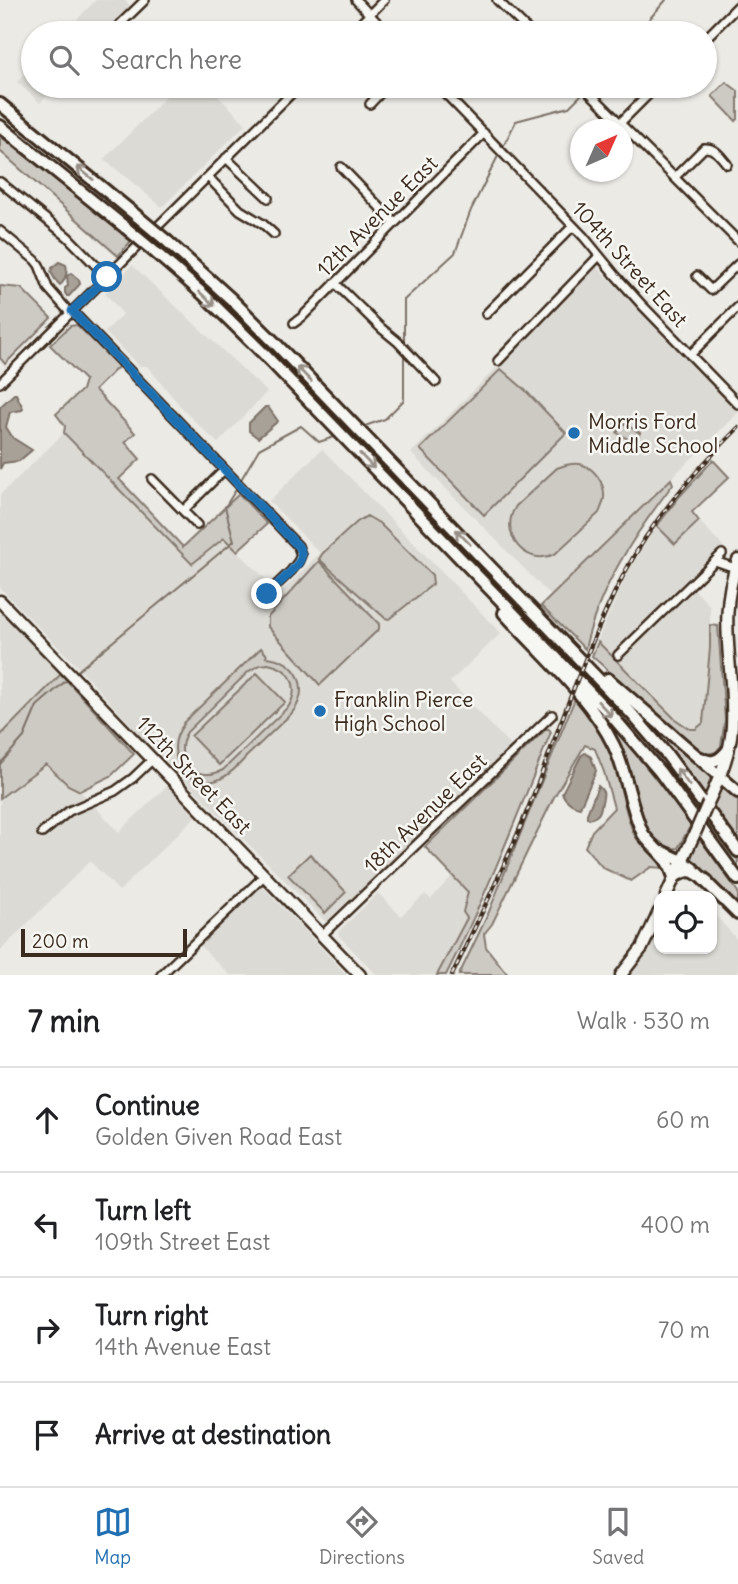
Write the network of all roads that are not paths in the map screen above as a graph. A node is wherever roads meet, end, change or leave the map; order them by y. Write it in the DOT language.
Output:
graph roads {
  1 [pos="145,0"];
  2 [pos="356,0"];
  3 [pos="384,0"];
  4 [pos="497,0"];
  5 [pos="732,0"];
  6 [pos="738,6"];
  7 [pos="370,15"];
  8 [pos="123,21"];
  9 [pos="364,21"];
  10 [pos="376,21"];
  11 [pos="519,21"];
  12 [pos="717,27"];
  13 [pos="287,98"];
  14 [pos="375,98"];
  15 [pos="450,98"];
  16 [pos="595,98"];
  17 [pos="645,98"];
  18 [pos="0,104"];
  19 [pos="369,104"];
  20 [pos="616,119"];
  21 [pos="624,119"];
  22 [pos="0,126"];
  23 [pos="484,133"];
  24 [pos="633,136"];
  25 [pos="226,158"];
  26 [pos="727,164"];
  27 [pos="341,167"];
  28 [pos="208,177"];
  29 [pos="675,177"];
  30 [pos="0,182"];
  31 [pos="268,198"];
  32 [pos="395,223"];
  33 [pos="573,226"];
  34 [pos="0,231"];
  35 [pos="274,234"];
  36 [pos="738,241"];
  37 [pos="599,256"];
  38 [pos="738,264"];
  39 [pos="697,276"];
  40 [pos="107,277"];
  41 [pos="335,283"];
  42 [pos="738,307"];
  43 [pos="71,312"];
  44 [pos="486,314"];
  45 [pos="294,323"];
  46 [pos="690,355"];
  47 [pos="498,360"];
  48 [pos="436,382"];
  49 [pos="0,383"];
  50 [pos="738,404"];
  51 [pos="224,471"];
  52 [pos="152,479"];
  53 [pos="184,510"];
  54 [pos="198,525"];
  55 [pos="484,560"];
  56 [pos="736,564"];
  57 [pos="473,571"];
  58 [pos="267,594"];
  59 [pos="0,601"];
  60 [pos="618,655"];
  61 [pos="552,715"];
  62 [pos="728,750"];
  63 [pos="694,754"];
  64 [pos="153,759"];
  65 [pos="720,777"];
  66 [pos="738,792"];
  67 [pos="42,833"];
  68 [pos="655,848"];
  69 [pos="738,852"];
  70 [pos="681,861"];
  71 [pos="265,875"];
  72 [pos="674,877"];
  73 [pos="738,879"];
  74 [pos="707,881"];
  75 [pos="668,891"];
  76 [pos="738,914"];
  77 [pos="654,923"];
  78 [pos="323,935"];
  79 [pos="161,975"];
  80 [pos="360,975"];
  81 [pos="621,975"];
  1 -- 8 [label="street"];
  2 -- 7 [label="street"];
  3 -- 7 [label="street"];
  4 -- 11 [label="street"];
  5 -- 6 [label="street"];
  6 -- 12 [label="street"];
  7 -- 9 [label="street"];
  7 -- 10 [label="street"];
  13 -- 25 [label="street"];
  14 -- 19 [label="street"];
  15 -- 23 [label="street, 104th Street East"];
  16 -- 20 [label="street"];
  17 -- 21 [label="street"];
  55 -- 18 [label="highway, one-way, bridge"];
  22 -- 57 [label="highway, one-way, bridge"];
  23 -- 32 [label="street, 12th Avenue East"];
  23 -- 33 [label="street, 104th Street East"];
  24 -- 29 [label="street"];
  25 -- 28 [label="street"];
  25 -- 31 [label="street"];
  26 -- 29 [label="street"];
  27 -- 32 [label="street"];
  28 -- 35 [label="street"];
  28 -- 40 [label="street"];
  29 -- 36 [label="street"];
  30 -- 40 [label="street"];
  32 -- 41 [label="street, 12th Avenue East"];
  33 -- 37 [label="street, 104th Street East"];
  33 -- 44 [label="street"];
  34 -- 43 [label="street"];
  37 -- 46 [label="street, 104th Street East"];
  37 -- 47 [label="street"];
  38 -- 39 [label="street"];
  40 -- 43 [label="street"];
  41 -- 45 [label="street, 12th Avenue East"];
  41 -- 48 [label="street"];
  42 -- 46 [label="street"];
  43 -- 49 [label="street"];
  43 -- 51 [label="street"];
  46 -- 50 [label="street, 104th Street East"];
  51 -- 53 [label="street"];
  51 -- 58 [label="street"];
  52 -- 53 [label="street"];
  53 -- 54 [label="street"];
  55 -- 63 [label="highway"];
  69 -- 55 [label="highway, one-way"];
  56 -- 60 [label="street"];
  56 -- 62 [label="main road"];
  57 -- 68 [label="highway"];
  57 -- 73 [label="highway, one-way"];
  59 -- 64 [label="main road, 112th Street East"];
  61 -- 78 [label="street, 18th Avenue East"];
  62 -- 63 [label="highway"];
  62 -- 65 [label="main road"];
  63 -- 65 [label="highway"];
  64 -- 67 [label="street"];
  64 -- 71 [label="main road, 112th Street East"];
  65 -- 66 [label="highway"];
  65 -- 70 [label="main road, bridge"];
  68 -- 70 [label="highway"];
  68 -- 72 [label="highway"];
  70 -- 72 [label="main road"];
  70 -- 74 [label="highway"];
  71 -- 78 [label="main road, 112th Street East"];
  71 -- 79 [label="street"];
  72 -- 74 [label="highway"];
  72 -- 75 [label="main road"];
  74 -- 76 [label="highway"];
  77 -- 81 [label="main road"];
  78 -- 80 [label="main road, 112th Street East"];
}
